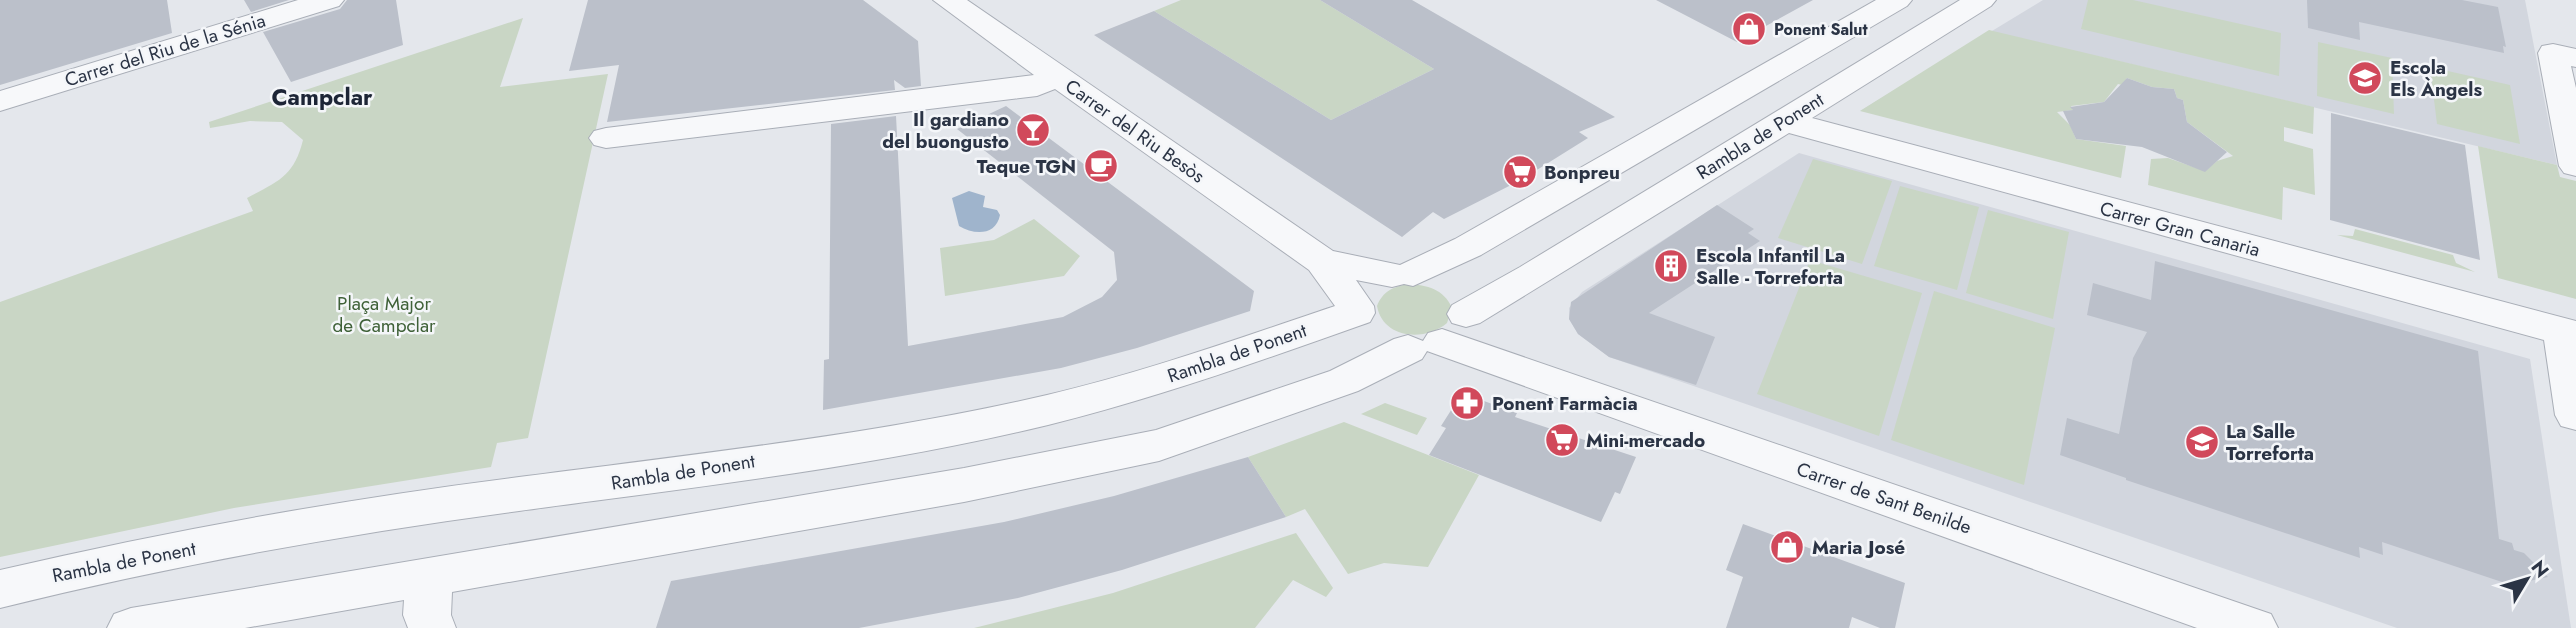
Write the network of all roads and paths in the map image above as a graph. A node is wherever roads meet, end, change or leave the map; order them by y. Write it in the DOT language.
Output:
graph roads {
  1 [pos="329,0"];
  2 [pos="948,0"];
  3 [pos="1897,0"];
  4 [pos="1981,0"];
  5 [pos="2576,58"];
  6 [pos="1057,76"];
  7 [pos="0,101"];
  8 [pos="2570,110"];
  9 [pos="1784,121"];
  10 [pos="606,138"];
  11 [pos="2576,166"];
  12 [pos="1322,261"];
  13 [pos="1403,274"];
  14 [pos="1356,309"];
  15 [pos="2569,333"];
  16 [pos="1444,334"];
  17 [pos="2576,415"];
  18 [pos="429,579"];
  19 [pos="0,589"];
  20 [pos="131,628"];
  21 [pos="432,628"];
  22 [pos="2254,628"];
  1 -- 7 [label="street, Carrer del Riu de la Sénia"];
  2 -- 6 [label="street, Carrer del Riu Besòs"];
  3 -- 13 [label="street"];
  4 -- 9 [label="street, Rambla de Ponent"];
  5 -- 8 [label="street"];
  6 -- 10 [label="street"];
  6 -- 12 [label="street, Carrer del Riu Besòs"];
  8 -- 11 [label="street"];
  9 -- 15 [label="street, Carrer Gran Canaria"];
  9 -- 16 [label="street, Rambla de Ponent"];
  12 -- 13 [label="street, Carrer del Riu Besòs"];
  12 -- 14 [label="street, Carrer del Riu Besòs"];
  13 -- 14 [label="street"];
  13 -- 16 [label="street"];
  14 -- 16 [label="street"];
  14 -- 19 [label="street, Rambla de Ponent"];
  15 -- 17 [label="street"];
  16 -- 18 [label="street, Rambla de Ponent"];
  16 -- 22 [label="street, Carrer de Sant Benilde"];
  18 -- 20 [label="street, Rambla de Ponent"];
  18 -- 21 [label="street"];
}
